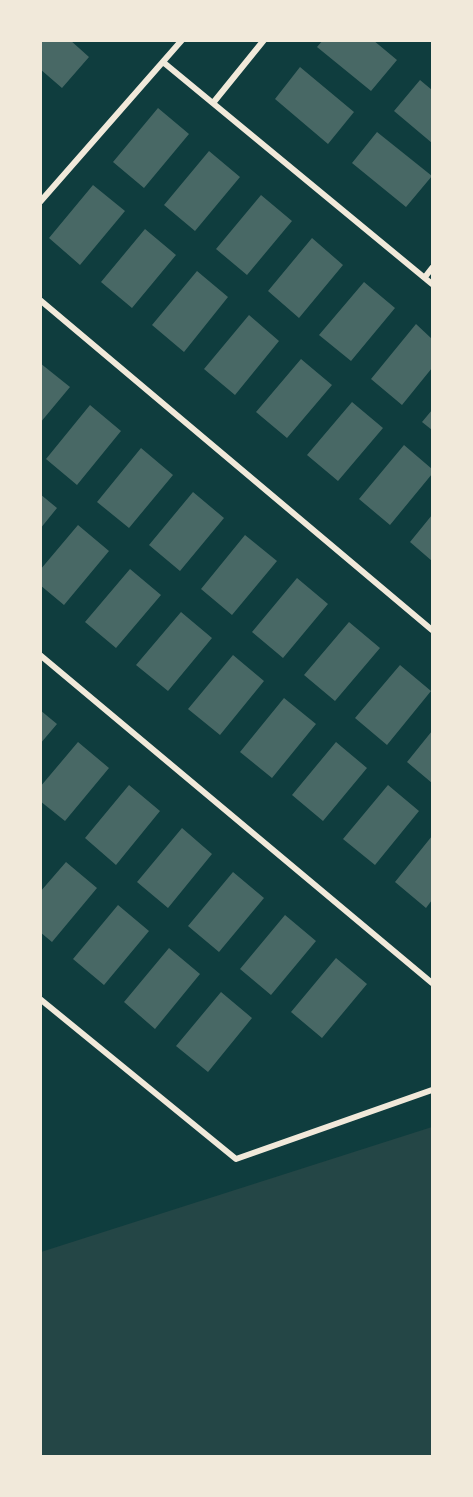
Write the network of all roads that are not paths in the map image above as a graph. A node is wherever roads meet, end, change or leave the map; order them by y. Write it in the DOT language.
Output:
graph roads {
  1 [pos="182,40"];
  2 [pos="264,40"];
  3 [pos="164,62"];
  4 [pos="213,103"];
  5 [pos="40,202"];
  6 [pos="432,268"];
  7 [pos="425,277"];
  8 [pos="432,284"];
  9 [pos="40,300"];
  10 [pos="432,630"];
  11 [pos="40,655"];
  12 [pos="432,983"];
  13 [pos="40,999"];
  14 [pos="432,1090"];
  1 -- 3 [label="street"];
  2 -- 4 [label="street"];
  3 -- 4 [label="street"];
  3 -- 5 [label="street"];
  4 -- 7 [label="street"];
  6 -- 7 [label="street"];
  7 -- 8 [label="street"];
  9 -- 10 [label="street"];
  11 -- 12 [label="street"];
  13 -- 14 [label="street"];
}
